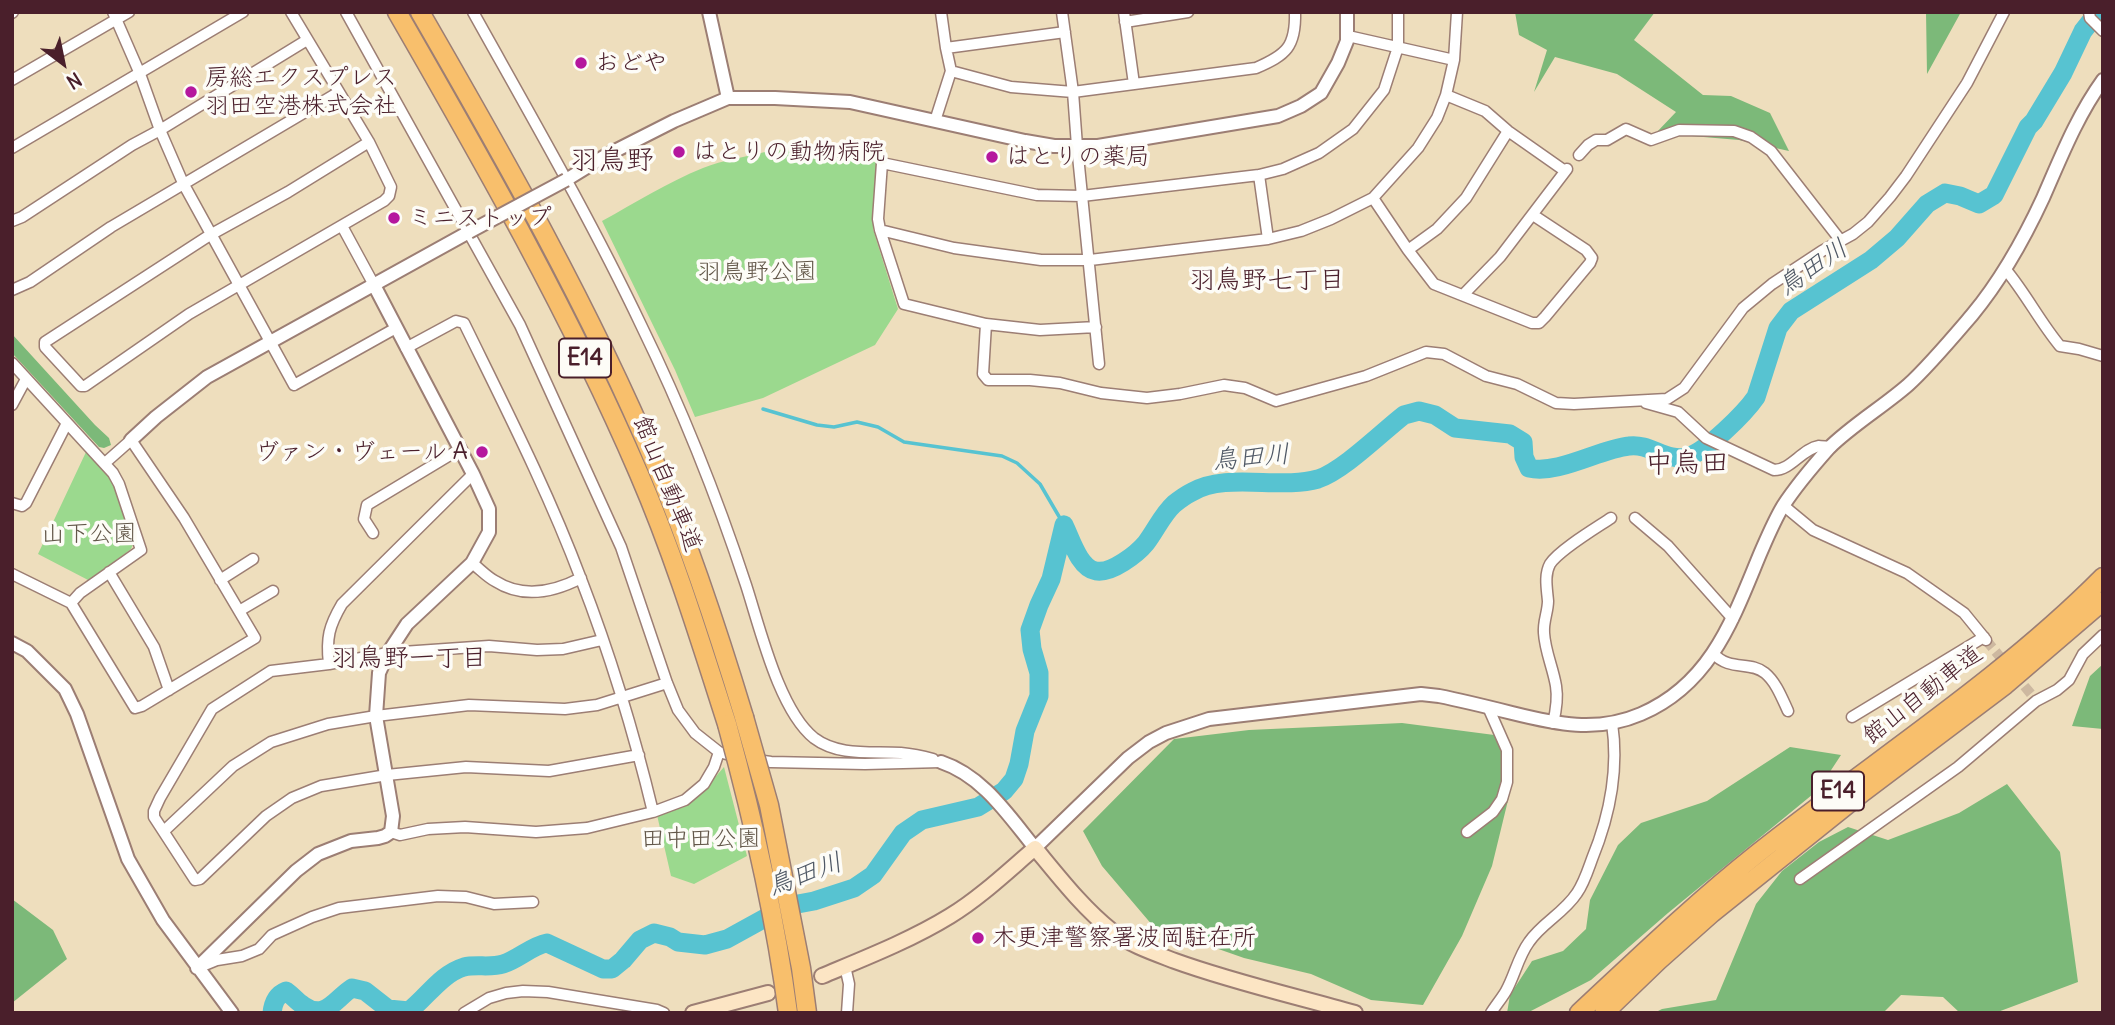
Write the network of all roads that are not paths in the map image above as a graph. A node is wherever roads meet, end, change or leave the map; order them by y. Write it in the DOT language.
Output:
graph roads {
  1 [pos="129,12"];
  2 [pos="243,12"];
  3 [pos="291,12"];
  4 [pos="346,12"];
  5 [pos="397,12"];
  6 [pos="420,12"];
  7 [pos="473,12"];
  8 [pos="709,12"];
  9 [pos="941,12"];
  10 [pos="1062,12"];
  11 [pos="1188,12"];
  12 [pos="1295,12"];
  13 [pos="1348,12"];
  14 [pos="1398,12"];
  15 [pos="1457,12"];
  16 [pos="2004,12"];
  17 [pos="2089,12"];
  18 [pos="115,16"];
  19 [pos="1125,17"];
  20 [pos="2100,30"];
  21 [pos="1065,32"];
  22 [pos="1348,36"];
  23 [pos="307,40"];
  24 [pos="1398,47"];
  25 [pos="946,48"];
  26 [pos="1454,60"];
  27 [pos="951,71"];
  28 [pos="140,74"];
  29 [pos="12,80"];
  30 [pos="2103,80"];
  31 [pos="1134,84"];
  32 [pos="339,92"];
  33 [pos="1073,92"];
  34 [pos="1446,95"];
  35 [pos="728,98"];
  36 [pos="935,121"];
  37 [pos="160,130"];
  38 [pos="1508,131"];
  39 [pos="369,142"];
  40 [pos="1077,146"];
  41 [pos="12,148"];
  42 [pos="1578,155"];
  43 [pos="1259,175"];
  44 [pos="566,180"];
  45 [pos="183,183"];
  46 [pos="1082,196"];
  47 [pos="1373,198"];
  48 [pos="1534,215"];
  49 [pos="12,221"];
  50 [pos="342,226"];
  51 [pos="880,230"];
  52 [pos="469,232"];
  53 [pos="210,235"];
  54 [pos="1268,239"];
  55 [pos="1841,241"];
  56 [pos="1408,250"];
  57 [pos="1090,260"];
  58 [pos="2006,270"];
  59 [pos="239,285"];
  60 [pos="374,285"];
  61 [pos="12,290"];
  62 [pos="1463,295"];
  63 [pos="986,324"];
  64 [pos="1096,327"];
  65 [pos="396,328"];
  66 [pos="270,342"];
  67 [pos="406,348"];
  68 [pos="2103,356"];
  69 [pos="12,363"];
  70 [pos="1099,364"];
  71 [pos="26,379"];
  72 [pos="1635,400"];
  73 [pos="12,405"];
  74 [pos="67,424"];
  75 [pos="131,440"];
  76 [pos="1830,447"];
  77 [pos="460,449"];
  78 [pos="105,463"];
  79 [pos="473,474"];
  80 [pos="12,503"];
  81 [pos="1784,506"];
  82 [pos="1611,518"];
  83 [pos="1635,519"];
  84 [pos="373,533"];
  85 [pos="253,559"];
  86 [pos="472,564"];
  87 [pos="109,572"];
  88 [pos="12,574"];
  89 [pos="2103,576"];
  90 [pos="581,578"];
  91 [pos="220,579"];
  92 [pos="273,591"];
  93 [pos="2103,601"];
  94 [pos="71,603"];
  95 [pos="239,611"];
  96 [pos="1732,619"];
  97 [pos="2103,635"];
  98 [pos="602,640"];
  99 [pos="12,643"];
  100 [pos="388,653"];
  101 [pos="1714,654"];
  102 [pos="329,664"];
  103 [pos="667,682"];
  104 [pos="169,690"];
  105 [pos="621,698"];
  106 [pos="1488,707"];
  107 [pos="1788,711"];
  108 [pos="376,716"];
  109 [pos="1852,717"];
  110 [pos="1553,723"];
  111 [pos="1612,723"];
  112 [pos="719,752"];
  113 [pos="639,755"];
  114 [pos="941,762"];
  115 [pos="387,775"];
  116 [pos="653,812"];
  117 [pos="164,831"];
  118 [pos="391,832"];
  119 [pos="1467,832"];
  120 [pos="1035,848"];
  121 [pos="1800,879"];
  122 [pos="533,902"];
  123 [pos="845,966"];
  124 [pos="197,968"];
  125 [pos="822,976"];
  126 [pos="768,993"];
  127 [pos="232,1013"];
  128 [pos="464,1013"];
  129 [pos="664,1013"];
  130 [pos="693,1013"];
  131 [pos="788,1013"];
  132 [pos="807,1013"];
  133 [pos="847,1013"];
  134 [pos="1355,1013"];
  135 [pos="1491,1013"];
  136 [pos="1579,1013"];
  137 [pos="1604,1013"];
  1 -- 18 [label="street"];
  2 -- 28 [label="street"];
  3 -- 23 [label="street"];
  4 -- 52 [label="street"];
  5 -- 131 [label="highway, 館山自動車道 / E14, bridge"];
  6 -- 132 [label="highway, 館山自動車道 / E14, bridge"];
  7 -- 44 [label="street"];
  8 -- 35 [label="street"];
  9 -- 25 [label="street"];
  10 -- 21 [label="street"];
  11 -- 19 [label="street"];
  12 -- 31 [label="street"];
  13 -- 22 [label="street"];
  14 -- 24 [label="street"];
  15 -- 26 [label="street"];
  16 -- 55 [label="street"];
  17 -- 20 [label="street"];
  18 -- 28 [label="street"];
  18 -- 29 [label="street"];
  19 -- 31 [label="street"];
  21 -- 25 [label="street"];
  21 -- 33 [label="street"];
  22 -- 24 [label="street"];
  22 -- 40 [label="street"];
  23 -- 32 [label="street"];
  23 -- 37 [label="street"];
  24 -- 26 [label="street"];
  24 -- 43 [label="street"];
  25 -- 27 [label="street"];
  26 -- 34 [label="street"];
  27 -- 33 [label="street"];
  27 -- 36 [label="street"];
  28 -- 37 [label="street"];
  28 -- 41 [label="street"];
  30 -- 58 [label="street"];
  31 -- 33 [label="street"];
  32 -- 39 [label="street"];
  32 -- 45 [label="street"];
  33 -- 40 [label="street"];
  34 -- 38 [label="street"];
  34 -- 47 [label="street"];
  35 -- 36 [label="street"];
  35 -- 44 [label="street"];
  36 -- 40 [label="street"];
  37 -- 45 [label="street"];
  37 -- 49 [label="street"];
  38 -- 48 [label="street"];
  38 -- 56 [label="street"];
  39 -- 50 [label="street"];
  39 -- 53 [label="street"];
  40 -- 46 [label="street"];
  42 -- 55 [label="street"];
  43 -- 46 [label="street"];
  43 -- 54 [label="street"];
  44 -- 52 [label="street, bridge"];
  44 -- 114 [label="street"];
  45 -- 53 [label="street"];
  45 -- 61 [label="street"];
  46 -- 51 [label="street"];
  46 -- 57 [label="street"];
  47 -- 54 [label="street"];
  47 -- 56 [label="street"];
  48 -- 62 [label="street"];
  48 -- 62 [label="street"];
  50 -- 59 [label="street"];
  50 -- 60 [label="street"];
  51 -- 57 [label="street"];
  51 -- 63 [label="street"];
  52 -- 60 [label="street"];
  52 -- 103 [label="street"];
  53 -- 59 [label="street"];
  53 -- 59 [label="street"];
  54 -- 57 [label="street"];
  55 -- 72 [label="street"];
  56 -- 62 [label="street"];
  57 -- 64 [label="street"];
  58 -- 68 [label="street"];
  58 -- 76 [label="street"];
  59 -- 66 [label="street"];
  60 -- 65 [label="street"];
  60 -- 66 [label="street"];
  63 -- 64 [label="street"];
  63 -- 72 [label="street"];
  64 -- 70 [label="street"];
  65 -- 66 [label="street"];
  65 -- 67 [label="street"];
  66 -- 75 [label="street"];
  67 -- 77 [label="street"];
  67 -- 90 [label="street"];
  69 -- 71 [label="street"];
  71 -- 73 [label="street"];
  71 -- 74 [label="street"];
  72 -- 76 [label="street"];
  74 -- 78 [label="street"];
  74 -- 80 [label="street"];
  75 -- 78 [label="street"];
  75 -- 91 [label="street"];
  76 -- 81 [label="street"];
  77 -- 79 [label="street"];
  77 -- 84 [label="street"];
  78 -- 87 [label="street"];
  79 -- 86 [label="street"];
  79 -- 102 [label="street"];
  81 -- 96 [label="street"];
  81 -- 109 [label="street"];
  82 -- 110 [label="street"];
  83 -- 96 [label="street"];
  85 -- 91 [label="street"];
  86 -- 90 [label="street"];
  86 -- 100 [label="street"];
  87 -- 94 [label="street"];
  87 -- 104 [label="street"];
  88 -- 94 [label="street"];
  89 -- 136 [label="highway, 館山自動車道 / E14"];
  90 -- 98 [label="street"];
  91 -- 95 [label="street"];
  92 -- 95 [label="street"];
  93 -- 137 [label="highway, 館山自動車道 / E14"];
  94 -- 104 [label="street"];
  95 -- 104 [label="street"];
  96 -- 101 [label="street"];
  97 -- 121 [label="street"];
  98 -- 100 [label="street"];
  98 -- 105 [label="street"];
  99 -- 124 [label="street"];
  100 -- 102 [label="street"];
  100 -- 108 [label="street"];
  101 -- 107 [label="street"];
  101 -- 111 [label="street"];
  102 -- 117 [label="street"];
  103 -- 105 [label="street"];
  103 -- 112 [label="street"];
  105 -- 108 [label="street"];
  105 -- 113 [label="street"];
  106 -- 110 [label="street"];
  106 -- 119 [label="street"];
  106 -- 120 [label="street"];
  108 -- 115 [label="street"];
  108 -- 117 [label="street"];
  110 -- 111 [label="street"];
  111 -- 135 [label="street"];
  112 -- 114 [label="street"];
  112 -- 116 [label="street"];
  113 -- 115 [label="street"];
  113 -- 116 [label="street"];
  114 -- 120 [label="street"];
  115 -- 117 [label="street"];
  115 -- 118 [label="street"];
  116 -- 118 [label="street"];
  118 -- 124 [label="street"];
  120 -- 123 [label="main road"];
  120 -- 134 [label="main road"];
  122 -- 124 [label="street"];
  123 -- 125 [label="main road"];
  123 -- 133 [label="street"];
  124 -- 127 [label="street"];
  126 -- 130 [label="main road"];
  128 -- 129 [label="street"];
}
